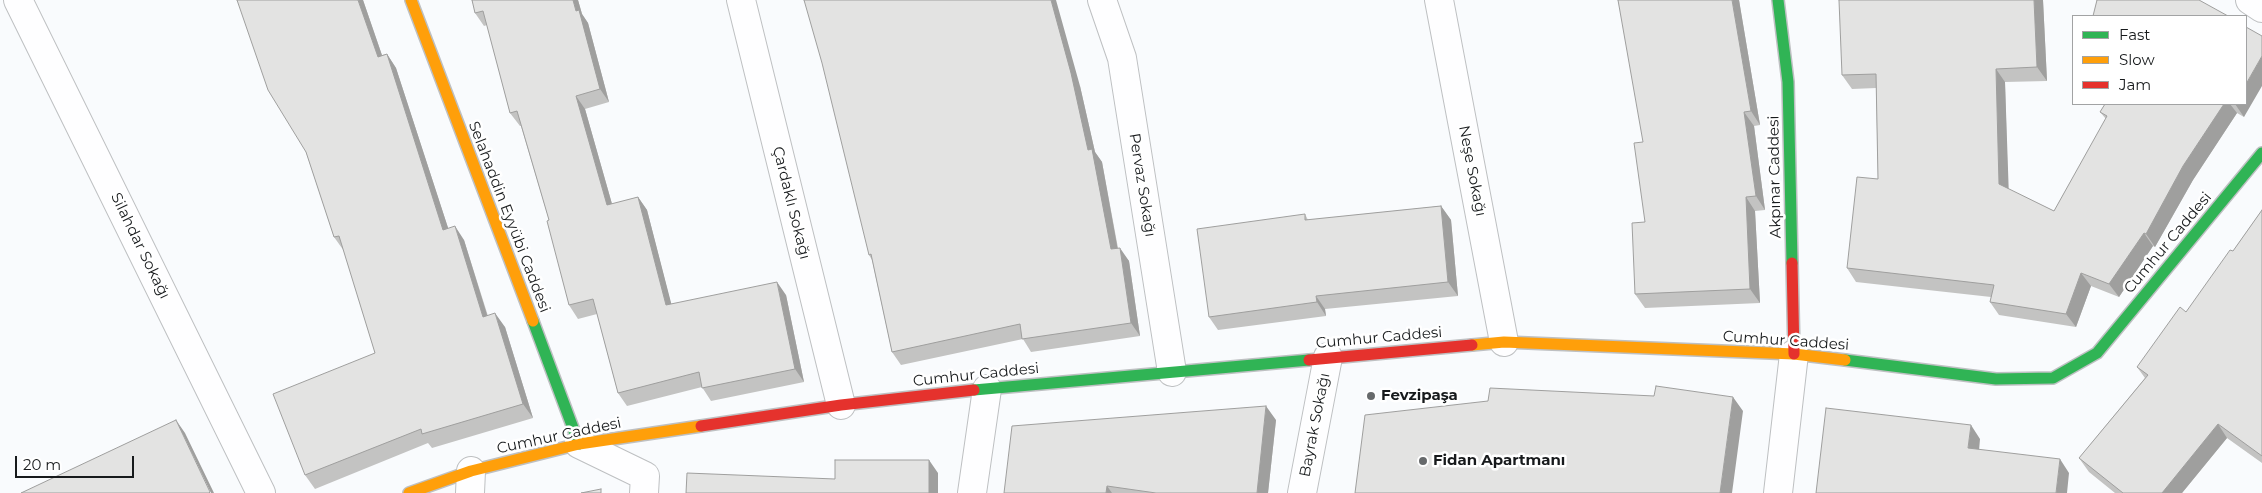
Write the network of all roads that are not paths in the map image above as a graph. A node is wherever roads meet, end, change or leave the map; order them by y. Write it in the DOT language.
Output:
graph roads {
  1 [pos="18,0"];
  2 [pos="411,0"];
  3 [pos="741,0"];
  4 [pos="1102,0"];
  5 [pos="1439,0"];
  6 [pos="1778,0"];
  7 [pos="2250,0"];
  8 [pos="2262,8"];
  9 [pos="2262,154"];
  10 [pos="1504,342"];
  11 [pos="1794,354"];
  12 [pos="1328,358"];
  13 [pos="1172,372"];
  14 [pos="987,388"];
  15 [pos="841,405"];
  16 [pos="579,444"];
  17 [pos="470,482"];
  18 [pos="261,493"];
  19 [pos="409,493"];
  20 [pos="644,493"];
  21 [pos="972,493"];
  22 [pos="1302,493"];
  23 [pos="1778,493"];
  1 -- 18 [label="street, Silahdar Sokağı"];
  2 -- 16 [label="street, Selahaddin Eyyübi Caddesi"];
  3 -- 15 [label="street, Çardaklı Sokağı"];
  4 -- 13 [label="street, Pervaz Sokağı"];
  5 -- 10 [label="street, Neşe Sokağı"];
  6 -- 11 [label="street, Akpınar Caddesi"];
  7 -- 8 [label="street"];
  9 -- 11 [label="street, Cumhur Caddesi"];
  10 -- 11 [label="street, Cumhur Caddesi"];
  10 -- 12 [label="street, Cumhur Caddesi"];
  11 -- 23 [label="street"];
  12 -- 13 [label="street, Cumhur Caddesi"];
  12 -- 22 [label="street, Bayrak Sokağı"];
  13 -- 14 [label="street, Cumhur Caddesi"];
  14 -- 15 [label="street, Cumhur Caddesi"];
  14 -- 21 [label="street"];
  15 -- 16 [label="street, Cumhur Caddesi"];
  16 -- 17 [label="street, Cumhur Caddesi"];
  16 -- 20 [label="street"];
  17 -- 19 [label="street, Cumhur Caddesi"];
}
